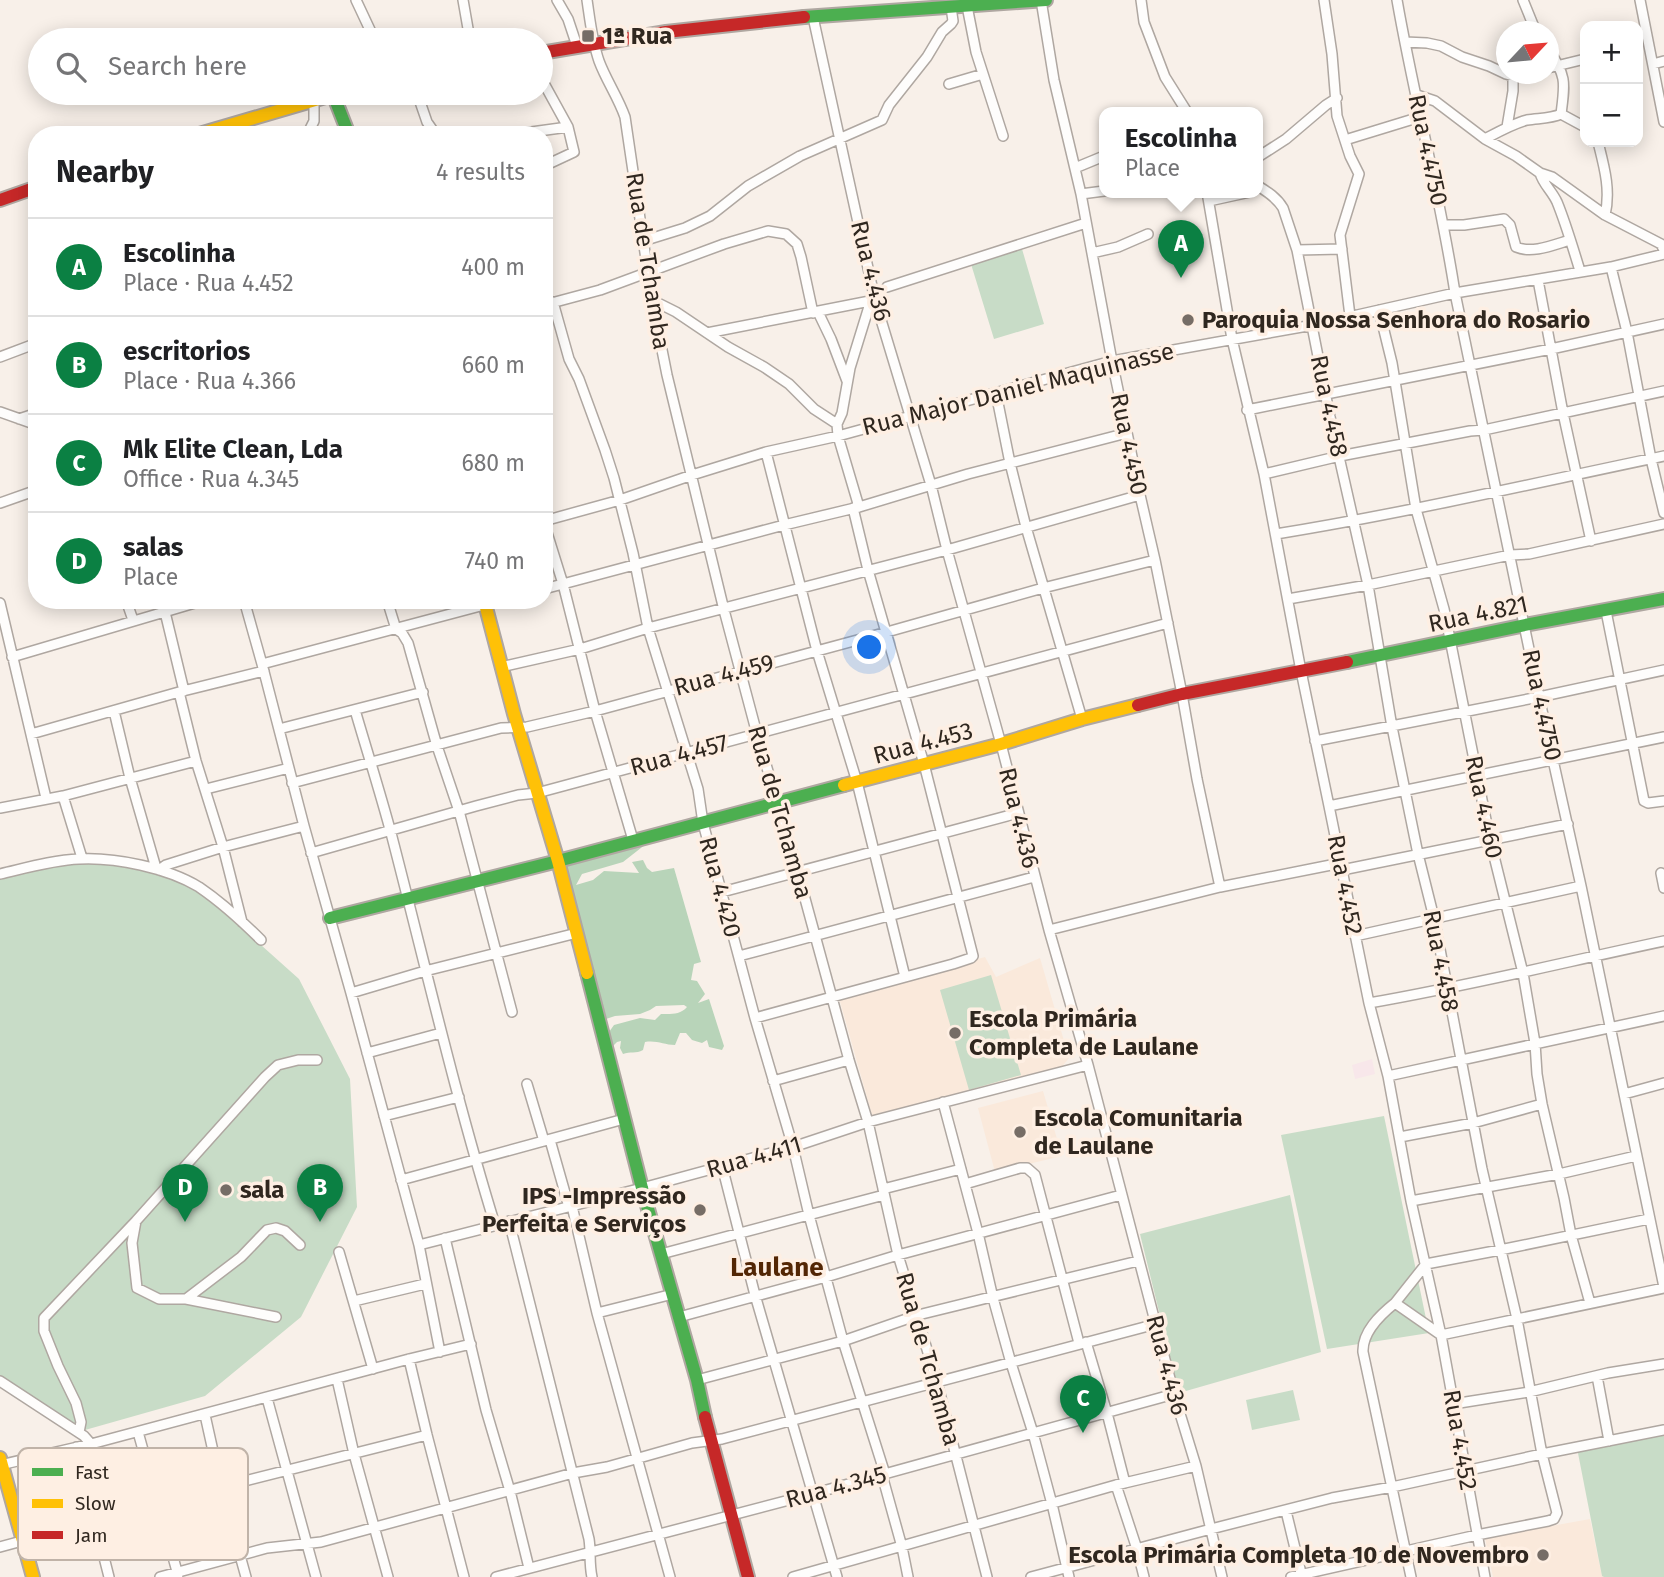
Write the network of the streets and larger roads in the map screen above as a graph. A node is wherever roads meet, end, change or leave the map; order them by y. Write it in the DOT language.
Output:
graph roads {
  1 [pos="356,0"];
  2 [pos="463,0"];
  3 [pos="557,0"];
  4 [pos="587,0"];
  5 [pos="1036,0"];
  6 [pos="1141,0"];
  7 [pos="1324,0"];
  8 [pos="1397,0"];
  9 [pos="1523,0"];
  10 [pos="1640,0"];
  11 [pos="923,4"];
  12 [pos="967,6"];
  13 [pos="857,7"];
  14 [pos="951,7"];
  15 [pos="813,16"];
  16 [pos="1532,21"];
  17 [pos="1641,21"];
  18 [pos="369,28"];
  19 [pos="468,28"];
  20 [pos="1643,39"];
  21 [pos="1405,42"];
  22 [pos="594,43"];
  23 [pos="578,46"];
  24 [pos="553,51"];
  25 [pos="1580,61"];
  26 [pos="1664,61"];
  27 [pos="1653,64"];
  28 [pos="1559,65"];
  29 [pos="1496,68"];
  30 [pos="983,74"];
  31 [pos="949,84"];
  32 [pos="1516,84"];
  33 [pos="1417,95"];
  34 [pos="1337,98"];
  35 [pos="553,100"];
  36 [pos="296,105"];
  37 [pos="314,105"];
  38 [pos="340,105"];
  39 [pos="421,105"];
  40 [pos="1184,107"];
  41 [pos="1561,114"];
  42 [pos="1420,117"];
  43 [pos="1664,122"];
  44 [pos="1580,124"];
  45 [pos="232,126"];
  46 [pos="312,126"];
  47 [pos="346,126"];
  48 [pos="430,126"];
  49 [pos="568,127"];
  50 [pos="1507,127"];
  51 [pos="553,129"];
  52 [pos="1003,136"];
  53 [pos="840,138"];
  54 [pos="1485,139"];
  55 [pos="1345,140"];
  56 [pos="1599,147"];
  57 [pos="1263,154"];
  58 [pos="1099,158"];
  59 [pos="553,162"];
  60 [pos="1075,168"];
  61 [pos="1540,173"];
  62 [pos="28,190"];
  63 [pos="1263,190"];
  64 [pos="1099,192"];
  65 [pos="1082,194"];
  66 [pos="1208,198"];
  67 [pos="0,200"];
  68 [pos="1605,215"];
  69 [pos="1086,223"];
  70 [pos="1444,225"];
  71 [pos="1148,234"];
  72 [pos="1570,240"];
  73 [pos="643,241"];
  74 [pos="1342,249"];
  75 [pos="1297,250"];
  76 [pos="1664,252"];
  77 [pos="1092,253"];
  78 [pos="1611,267"];
  79 [pos="1580,271"];
  80 [pos="646,273"];
  81 [pos="1538,280"];
  82 [pos="887,287"];
  83 [pos="1455,293"];
  84 [pos="652,300"];
  85 [pos="873,300"];
  86 [pos="553,303"];
  87 [pos="1379,310"];
  88 [pos="816,313"];
  89 [pos="1350,316"];
  90 [pos="553,317"];
  91 [pos="1664,324"];
  92 [pos="1313,325"];
  93 [pos="1627,332"];
  94 [pos="707,334"];
  95 [pos="1232,339"];
  96 [pos="28,346"];
  97 [pos="1551,349"];
  98 [pos="0,357"];
  99 [pos="1112,360"];
  100 [pos="1470,365"];
  101 [pos="1394,379"];
  102 [pos="847,382"];
  103 [pos="1664,391"];
  104 [pos="996,393"];
  105 [pos="1326,394"];
  106 [pos="1639,396"];
  107 [pos="1247,410"];
  108 [pos="0,412"];
  109 [pos="1563,413"];
  110 [pos="28,416"];
  111 [pos="911,416"];
  112 [pos="19,418"];
  113 [pos="28,422"];
  114 [pos="837,424"];
  115 [pos="1485,430"];
  116 [pos="1127,433"];
  117 [pos="838,436"];
  118 [pos="1405,443"];
  119 [pos="766,452"];
  120 [pos="1339,456"];
  121 [pos="1664,456"];
  122 [pos="1651,459"];
  123 [pos="1010,463"];
  124 [pos="1264,474"];
  125 [pos="692,475"];
  126 [pos="1577,475"];
  127 [pos="931,485"];
  128 [pos="1497,492"];
  129 [pos="28,493"];
  130 [pos="1140,495"];
  131 [pos="620,500"];
  132 [pos="0,503"];
  133 [pos="856,508"];
  134 [pos="1416,509"];
  135 [pos="1664,513"];
  136 [pos="553,519"];
  137 [pos="1353,522"];
  138 [pos="1664,524"];
  139 [pos="784,525"];
  140 [pos="1026,527"];
  141 [pos="1276,534"];
  142 [pos="1591,541"];
  143 [pos="709,547"];
  144 [pos="947,550"];
  145 [pos="553,551"];
  146 [pos="1510,555"];
  147 [pos="1155,560"];
  148 [pos="635,566"];
  149 [pos="868,570"];
  150 [pos="1433,570"];
  151 [pos="563,584"];
  152 [pos="1368,585"];
  153 [pos="553,587"];
  154 [pos="801,589"];
  155 [pos="1043,589"];
  156 [pos="1288,599"];
  157 [pos="1664,600"];
  158 [pos="0,603"];
  159 [pos="129,609"];
  160 [pos="175,609"];
  161 [pos="247,609"];
  162 [pos="390,609"];
  163 [pos="464,609"];
  164 [pos="486,609"];
  165 [pos="724,610"];
  166 [pos="964,611"];
  167 [pos="1606,611"];
  168 [pos="165,612"];
  169 [pos="133,620"];
  170 [pos="1168,623"];
  171 [pos="1525,625"];
  172 [pos="648,628"];
  173 [pos="396,629"];
  174 [pos="887,632"];
  175 [pos="1451,641"];
  176 [pos="580,649"];
  177 [pos="817,651"];
  178 [pos="1062,652"];
  179 [pos="1381,656"];
  180 [pos="12,657"];
  181 [pos="501,667"];
  182 [pos="263,668"];
  183 [pos="1664,670"];
  184 [pos="740,671"];
  185 [pos="1300,671"];
  186 [pos="981,674"];
  187 [pos="1619,680"];
  188 [pos="666,691"];
  189 [pos="182,692"];
  190 [pos="423,692"];
  191 [pos="905,694"];
  192 [pos="1182,694"];
  193 [pos="1539,698"];
  194 [pos="355,710"];
  195 [pos="114,711"];
  196 [pos="595,711"];
  197 [pos="1464,711"];
  198 [pos="835,712"];
  199 [pos="1082,719"];
  200 [pos="1392,727"];
  201 [pos="518,728"];
  202 [pos="279,729"];
  203 [pos="31,734"];
  204 [pos="757,734"];
  205 [pos="1664,737"];
  206 [pos="1315,741"];
  207 [pos="1001,744"];
  208 [pos="1632,744"];
  209 [pos="437,746"];
  210 [pos="687,752"];
  211 [pos="195,761"];
  212 [pos="1554,761"];
  213 [pos="370,763"];
  214 [pos="924,764"];
  215 [pos="289,768"];
  216 [pos="614,772"];
  217 [pos="1476,776"];
  218 [pos="130,778"];
  219 [pos="857,782"];
  220 [pos="292,783"];
  221 [pos="206,789"];
  222 [pos="1405,791"];
  223 [pos="537,793"];
  224 [pos="63,796"];
  225 [pos="46,798"];
  226 [pos="1664,801"];
  227 [pos="778,803"];
  228 [pos="1329,806"];
  229 [pos="0,808"];
  230 [pos="459,811"];
  231 [pos="1018,813"];
  232 [pos="704,823"];
  233 [pos="1568,824"];
  234 [pos="304,825"];
  235 [pos="390,831"];
  236 [pos="941,835"];
  237 [pos="633,840"];
  238 [pos="1490,840"];
  239 [pos="223,847"];
  240 [pos="874,852"];
  241 [pos="311,853"];
  242 [pos="1418,854"];
  243 [pos="82,859"];
  244 [pos="558,861"];
  245 [pos="1341,867"];
  246 [pos="158,869"];
  247 [pos="798,873"];
  248 [pos="1661,873"];
  249 [pos="0,874"];
  250 [pos="1034,877"];
  251 [pos="477,881"];
  252 [pos="1581,886"];
  253 [pos="1220,887"];
  254 [pos="1664,888"];
  255 [pos="722,892"];
  256 [pos="957,897"];
  257 [pos="408,899"];
  258 [pos="1505,903"];
  259 [pos="890,916"];
  260 [pos="330,918"];
  261 [pos="1434,918"];
  262 [pos="242,922"];
  263 [pos="1049,930"];
  264 [pos="577,933"];
  265 [pos="815,935"];
  266 [pos="1355,936"];
  267 [pos="261,940"];
  268 [pos="1664,941"];
  269 [pos="496,953"];
  270 [pos="1595,955"];
  271 [pos="738,956"];
  272 [pos="425,971"];
  273 [pos="1523,973"];
  274 [pos="905,977"];
  275 [pos="1447,988"];
  276 [pos="351,993"];
  277 [pos="832,998"];
  278 [pos="1368,1003"];
  279 [pos="512,1012"];
  280 [pos="1664,1016"];
  281 [pos="755,1018"];
  282 [pos="1610,1028"];
  283 [pos="441,1033"];
  284 [pos="1535,1044"];
  285 [pos="368,1053"];
  286 [pos="317,1060"];
  287 [pos="849,1060"];
  288 [pos="1461,1060"];
  289 [pos="1088,1065"];
  290 [pos="1388,1076"];
  291 [pos="773,1081"];
  292 [pos="1664,1083"];
  293 [pos="527,1084"];
  294 [pos="1624,1094"];
  295 [pos="458,1097"];
  296 [pos="943,1102"];
  297 [pos="1542,1104"];
  298 [pos="384,1116"];
  299 [pos="624,1119"];
  300 [pos="868,1122"];
  301 [pos="1473,1123"];
  302 [pos="1400,1137"];
  303 [pos="547,1141"];
  304 [pos="793,1147"];
  305 [pos="1636,1156"];
  306 [pos="475,1159"];
  307 [pos="722,1166"];
  308 [pos="961,1169"];
  309 [pos="1559,1174"];
  310 [pos="401,1180"];
  311 [pos="965,1184"];
  312 [pos="1486,1186"];
  313 [pos="642,1188"];
  314 [pos="883,1192"];
  315 [pos="1121,1195"];
  316 [pos="1411,1201"];
  317 [pos="570,1206"];
  318 [pos="809,1215"];
  319 [pos="1045,1216"];
  320 [pos="1649,1219"];
  321 [pos="135,1221"];
  322 [pos="509,1221"];
  323 [pos="495,1225"];
  324 [pos="978,1233"];
  325 [pos="740,1234"];
  326 [pos="1571,1235"];
  327 [pos="445,1238"];
  328 [pos="300,1245"];
  329 [pos="419,1245"];
  330 [pos="1500,1250"];
  331 [pos="339,1252"];
  332 [pos="662,1254"];
  333 [pos="898,1255"];
  334 [pos="1138,1261"];
  335 [pos="1426,1264"];
  336 [pos="826,1277"];
  337 [pos="1062,1281"];
  338 [pos="425,1284"];
  339 [pos="1664,1287"];
  340 [pos="673,1294"];
  341 [pos="755,1295"];
  342 [pos="993,1298"];
  343 [pos="186,1299"];
  344 [pos="354,1301"];
  345 [pos="1395,1303"];
  346 [pos="1590,1303"];
  347 [pos="597,1312"];
  348 [pos="918,1315"];
  349 [pos="276,1317"];
  350 [pos="679,1317"];
  351 [pos="1517,1319"];
  352 [pos="1156,1324"];
  353 [pos="1441,1335"];
  354 [pos="843,1340"];
  355 [pos="1082,1342"];
  356 [pos="471,1344"];
  357 [pos="440,1352"];
  358 [pos="774,1358"];
  359 [pos="410,1359"];
  360 [pos="1011,1363"];
  361 [pos="1664,1364"];
  362 [pos="373,1369"];
  363 [pos="1597,1376"];
  364 [pos="337,1379"];
  365 [pos="697,1380"];
  366 [pos="0,1381"];
  367 [pos="937,1382"];
  368 [pos="1529,1392"];
  369 [pos="1174,1394"];
  370 [pos="267,1398"];
  371 [pos="863,1402"];
  372 [pos="1453,1404"];
  373 [pos="1107,1413"];
  374 [pos="205,1415"];
  375 [pos="792,1420"];
  376 [pos="1664,1430"];
  377 [pos="79,1432"];
  378 [pos="138,1432"];
  379 [pos="1033,1433"];
  380 [pos="426,1435"];
  381 [pos="1609,1441"];
  382 [pos="711,1442"];
  383 [pos="91,1444"];
  384 [pos="76,1447"];
  385 [pos="71,1448"];
  386 [pos="143,1448"];
  387 [pos="212,1448"];
  388 [pos="354,1454"];
  389 [pos="956,1454"];
  390 [pos="1542,1454"];
  391 [pos="637,1459"];
  392 [pos="1,1462"];
  393 [pos="1196,1466"];
  394 [pos="287,1470"];
  395 [pos="1466,1471"];
  396 [pos="573,1473"];
  397 [pos="884,1475"];
  398 [pos="248,1480"];
  399 [pos="1120,1484"];
  400 [pos="1392,1487"];
  401 [pos="510,1491"];
  402 [pos="812,1494"];
  403 [pos="1052,1504"];
  404 [pos="445,1508"];
  405 [pos="1286,1511"];
  406 [pos="731,1515"];
  407 [pos="18,1523"];
  408 [pos="975,1524"];
  409 [pos="376,1527"];
  410 [pos="1211,1529"];
  411 [pos="658,1534"];
  412 [pos="1476,1535"];
  413 [pos="18,1542"];
  414 [pos="307,1543"];
  415 [pos="0,1547"];
  416 [pos="902,1547"];
  417 [pos="1137,1549"];
  418 [pos="591,1551"];
  419 [pos="1405,1551"];
  420 [pos="248,1553"];
  421 [pos="28,1560"];
  422 [pos="105,1560"];
  423 [pos="224,1560"];
  424 [pos="241,1560"];
  425 [pos="834,1566"];
  426 [pos="529,1569"];
  427 [pos="1068,1573"];
  428 [pos="177,1575"];
  429 [pos="513,1575"];
  430 [pos="1298,1576"];
  431 [pos="33,1577"];
  432 [pos="109,1577"];
  433 [pos="160,1577"];
  434 [pos="246,1577"];
  435 [pos="316,1577"];
  436 [pos="388,1577"];
  437 [pos="464,1577"];
  438 [pos="496,1577"];
  439 [pos="592,1577"];
  440 [pos="670,1577"];
  441 [pos="748,1577"];
  442 [pos="793,1577"];
  443 [pos="836,1577"];
  444 [pos="908,1577"];
  445 [pos="988,1577"];
  446 [pos="1031,1577"];
  447 [pos="1144,1577"];
  448 [pos="1222,1577"];
  449 [pos="1411,1577"];
  450 [pos="1485,1577"];
  1 -- 18 [label="street"];
  2 -- 19 [label="street"];
  3 -- 23 [label="street"];
  4 -- 22 [label="street, Rua de Tchamba"];
  5 -- 12 [label="street"];
  5 -- 60 [label="street, Rua 4.450"];
  6 -- 40 [label="street"];
  7 -- 34 [label="street"];
  8 -- 21 [label="street, Rua 4.4750"];
  9 -- 16 [label="street"];
  10 -- 17 [label="street"];
  11 -- 13 [label="street"];
  11 -- 14 [label="street"];
  12 -- 14 [label="street"];
  12 -- 30 [label="street"];
  13 -- 15 [label="street"];
  14 -- 53 [label="street"];
  15 -- 22 [label="street"];
  15 -- 53 [label="street, Rua 4.436"];
  20 -- 27 [label="street"];
  21 -- 29 [label="street"];
  21 -- 33 [label="street, Rua 4.4750"];
  22 -- 23 [label="street"];
  22 -- 73 [label="street, Rua de Tchamba"];
  23 -- 24 [label="street"];
  25 -- 28 [label="street"];
  26 -- 27 [label="street"];
  27 -- 43 [label="street"];
  28 -- 41 [label="street"];
  30 -- 31 [label="street"];
  30 -- 52 [label="street"];
  32 -- 50 [label="street"];
  33 -- 42 [label="street, Rua 4.4750"];
  33 -- 54 [label="street"];
  34 -- 55 [label="street"];
  34 -- 57 [label="street"];
  35 -- 49 [label="street"];
  36 -- 45 [label="street"];
  37 -- 46 [label="street"];
  38 -- 47 [label="street"];
  39 -- 48 [label="street"];
  41 -- 44 [label="street"];
  41 -- 50 [label="street"];
  42 -- 55 [label="street"];
  42 -- 70 [label="street, Rua 4.4750"];
  49 -- 51 [label="street"];
  49 -- 59 [label="street"];
  50 -- 54 [label="street"];
  53 -- 73 [label="street"];
  53 -- 85 [label="street, Rua 4.436"];
  54 -- 61 [label="street"];
  55 -- 74 [label="street"];
  56 -- 68 [label="street"];
  58 -- 60 [label="street"];
  60 -- 65 [label="street, Rua 4.450"];
  61 -- 68 [label="street"];
  61 -- 72 [label="street"];
  62 -- 67 [label="street"];
  63 -- 75 [label="street, Rua 4.458"];
  64 -- 65 [label="street"];
  65 -- 69 [label="street, Rua 4.450"];
  66 -- 95 [label="street, Rua 4.452"];
  68 -- 76 [label="street"];
  69 -- 77 [label="street, Rua 4.450"];
  69 -- 82 [label="street"];
  70 -- 72 [label="street"];
  70 -- 83 [label="street, Rua 4.4750"];
  71 -- 77 [label="street"];
  72 -- 79 [label="street"];
  73 -- 80 [label="street, Rua de Tchamba"];
  74 -- 75 [label="street"];
  74 -- 89 [label="street"];
  75 -- 92 [label="street, Rua 4.458"];
  76 -- 78 [label="street, Rua Major Daniel Maquinasse"];
  77 -- 99 [label="street, Rua 4.450"];
  78 -- 79 [label="street, Rua Major Daniel Maquinasse"];
  78 -- 93 [label="street"];
  79 -- 81 [label="street, Rua Major Daniel Maquinasse"];
  80 -- 84 [label="street, Rua de Tchamba"];
  80 -- 86 [label="street"];
  80 -- 88 [label="street"];
  81 -- 83 [label="street, Rua Major Daniel Maquinasse"];
  81 -- 97 [label="street"];
  83 -- 87 [label="street, Rua Major Daniel Maquinasse"];
  83 -- 100 [label="street, Rua 4.4750"];
  84 -- 94 [label="street"];
  84 -- 125 [label="street, Rua de Tchamba"];
  85 -- 88 [label="street"];
  85 -- 102 [label="street"];
  85 -- 111 [label="street, Rua 4.436"];
  87 -- 89 [label="street, Rua Major Daniel Maquinasse"];
  87 -- 101 [label="street, Rua 4.460"];
  88 -- 94 [label="street"];
  88 -- 102 [label="street"];
  89 -- 92 [label="street, Rua Major Daniel Maquinasse"];
  90 -- 131 [label="street, Rua 4.420"];
  91 -- 93 [label="street"];
  92 -- 95 [label="street, Rua Major Daniel Maquinasse"];
  92 -- 105 [label="street, Rua 4.458"];
  93 -- 97 [label="street"];
  93 -- 106 [label="street"];
  94 -- 114 [label="street"];
  95 -- 99 [label="street, Rua Major Daniel Maquinasse"];
  95 -- 107 [label="street, Rua 4.452"];
  96 -- 98 [label="street"];
  97 -- 100 [label="street"];
  97 -- 109 [label="street"];
  99 -- 104 [label="street, Rua Major Daniel Maquinasse"];
  99 -- 116 [label="street, Rua 4.450"];
  100 -- 101 [label="street"];
  100 -- 115 [label="street, Rua 4.4750"];
  101 -- 105 [label="street"];
  101 -- 118 [label="street, Rua 4.460"];
  102 -- 114 [label="street"];
  103 -- 106 [label="street"];
  104 -- 111 [label="street, Rua Major Daniel Maquinasse"];
  104 -- 123 [label="street"];
  105 -- 107 [label="street"];
  105 -- 120 [label="street, Rua 4.458"];
  106 -- 109 [label="street"];
  106 -- 122 [label="street"];
  107 -- 124 [label="street, Rua 4.452"];
  108 -- 112 [label="street"];
  109 -- 115 [label="street"];
  109 -- 126 [label="street"];
  110 -- 112 [label="street"];
  111 -- 117 [label="street, Rua Major Daniel Maquinasse"];
  111 -- 127 [label="street, Rua 4.436"];
  112 -- 113 [label="street"];
  114 -- 117 [label="street"];
  115 -- 118 [label="street"];
  115 -- 128 [label="street, Rua 4.4750"];
  116 -- 123 [label="street"];
  116 -- 130 [label="street, Rua 4.450"];
  117 -- 119 [label="street, Rua Major Daniel Maquinasse"];
  117 -- 133 [label="street"];
  118 -- 120 [label="street"];
  118 -- 134 [label="street, Rua 4.460"];
  119 -- 125 [label="street, Rua Major Daniel Maquinasse"];
  119 -- 139 [label="street"];
  120 -- 124 [label="street"];
  120 -- 137 [label="street, Rua 4.458"];
  121 -- 122 [label="street"];
  122 -- 126 [label="street"];
  122 -- 135 [label="street"];
  123 -- 127 [label="street"];
  123 -- 140 [label="street"];
  124 -- 141 [label="street, Rua 4.452"];
  125 -- 131 [label="street, Rua Major Daniel Maquinasse"];
  125 -- 143 [label="street, Rua de Tchamba"];
  126 -- 128 [label="street"];
  126 -- 142 [label="street"];
  127 -- 133 [label="street"];
  127 -- 144 [label="street, Rua 4.436"];
  128 -- 134 [label="street"];
  128 -- 146 [label="street, Rua 4.4750"];
  129 -- 132 [label="street"];
  130 -- 140 [label="street"];
  130 -- 147 [label="street, Rua 4.450"];
  131 -- 136 [label="street, Rua Major Daniel Maquinasse"];
  131 -- 148 [label="street, Rua 4.420"];
  133 -- 139 [label="street"];
  133 -- 149 [label="street"];
  134 -- 137 [label="street"];
  134 -- 150 [label="street, Rua 4.460"];
  137 -- 141 [label="street"];
  137 -- 152 [label="street, Rua 4.458"];
  138 -- 142 [label="street"];
  139 -- 143 [label="street"];
  139 -- 154 [label="street"];
  140 -- 144 [label="street"];
  140 -- 155 [label="street"];
  141 -- 156 [label="street, Rua 4.452"];
  142 -- 146 [label="street"];
  143 -- 148 [label="street"];
  143 -- 165 [label="street, Rua de Tchamba"];
  144 -- 149 [label="street"];
  144 -- 166 [label="street, Rua 4.436"];
  145 -- 151 [label="street"];
  146 -- 150 [label="street"];
  146 -- 171 [label="street, Rua 4.4750"];
  147 -- 155 [label="street, Rua 4.459"];
  147 -- 170 [label="street, Rua 4.450"];
  148 -- 151 [label="street"];
  148 -- 172 [label="street, Rua 4.420"];
  149 -- 154 [label="street"];
  149 -- 174 [label="street"];
  150 -- 152 [label="street"];
  150 -- 175 [label="street, Rua 4.460"];
  151 -- 153 [label="street"];
  151 -- 176 [label="street"];
  152 -- 156 [label="street"];
  152 -- 179 [label="street, Rua 4.458"];
  154 -- 165 [label="street"];
  154 -- 177 [label="street"];
  155 -- 166 [label="street, Rua 4.459"];
  155 -- 178 [label="street"];
  156 -- 185 [label="street, Rua 4.452"];
  157 -- 167 [label="street, Rua 4.821"];
  158 -- 180 [label="street"];
  159 -- 169 [label="street"];
  160 -- 168 [label="street"];
  161 -- 182 [label="street"];
  162 -- 173 [label="street"];
  163 -- 173 [label="street"];
  164 -- 181 [label="street"];
  165 -- 172 [label="street"];
  165 -- 184 [label="street, Rua de Tchamba"];
  166 -- 174 [label="street, Rua 4.459"];
  166 -- 186 [label="street, Rua 4.436"];
  167 -- 171 [label="street, Rua 4.821"];
  167 -- 187 [label="street"];
  168 -- 169 [label="street"];
  168 -- 189 [label="street"];
  169 -- 180 [label="street"];
  170 -- 178 [label="street, Rua 4.457"];
  170 -- 192 [label="street, Rua 4.450"];
  171 -- 175 [label="street, Rua 4.821"];
  171 -- 193 [label="street, Rua 4.4750"];
  172 -- 176 [label="street"];
  172 -- 188 [label="street, Rua 4.420"];
  173 -- 182 [label="street"];
  173 -- 190 [label="street"];
  174 -- 177 [label="street, Rua 4.459"];
  174 -- 191 [label="street"];
  175 -- 179 [label="street, Rua 4.821"];
  175 -- 197 [label="street, Rua 4.460"];
  176 -- 181 [label="street"];
  176 -- 196 [label="street"];
  177 -- 184 [label="street, Rua 4.459"];
  177 -- 198 [label="street"];
  178 -- 186 [label="street, Rua 4.457"];
  178 -- 199 [label="street"];
  179 -- 185 [label="street, Rua 4.821"];
  179 -- 200 [label="street, Rua 4.458"];
  180 -- 203 [label="street"];
  181 -- 201 [label="street"];
  182 -- 189 [label="street"];
  182 -- 202 [label="street"];
  183 -- 187 [label="street"];
  184 -- 188 [label="street, Rua 4.459"];
  184 -- 204 [label="street, Rua de Tchamba"];
  185 -- 192 [label="street, Rua 4.453"];
  185 -- 206 [label="street, Rua 4.452"];
  186 -- 191 [label="street, Rua 4.457"];
  186 -- 207 [label="street, Rua 4.436"];
  187 -- 193 [label="street"];
  187 -- 208 [label="street"];
  188 -- 196 [label="street, Rua 4.459"];
  188 -- 210 [label="street, Rua 4.420"];
  189 -- 195 [label="street"];
  189 -- 211 [label="street"];
  190 -- 194 [label="street"];
  190 -- 209 [label="street"];
  191 -- 198 [label="street, Rua 4.457"];
  191 -- 214 [label="street"];
  192 -- 199 [label="street, Rua 4.453"];
  192 -- 253 [label="street, Rua 4.450"];
  193 -- 197 [label="street"];
  193 -- 212 [label="street, Rua 4.4750"];
  194 -- 202 [label="street"];
  194 -- 213 [label="street"];
  195 -- 203 [label="street"];
  195 -- 218 [label="street"];
  196 -- 201 [label="street, Rua 4.459"];
  196 -- 216 [label="street"];
  197 -- 200 [label="street"];
  197 -- 217 [label="street, Rua 4.460"];
  198 -- 204 [label="street, Rua 4.457"];
  198 -- 219 [label="street"];
  199 -- 207 [label="street, Rua 4.453"];
  200 -- 206 [label="street"];
  200 -- 222 [label="street, Rua 4.458"];
  201 -- 209 [label="street, Rua 4.459"];
  201 -- 223 [label="street"];
  202 -- 215 [label="street"];
  203 -- 225 [label="street"];
  204 -- 210 [label="street, Rua 4.457"];
  204 -- 227 [label="street, Rua de Tchamba"];
  205 -- 208 [label="street"];
  206 -- 228 [label="street, Rua 4.452"];
  207 -- 214 [label="street, Rua 4.453"];
  207 -- 231 [label="street, Rua 4.436"];
  208 -- 212 [label="street"];
  208 -- 226 [label="street"];
  209 -- 213 [label="street, Rua 4.459"];
  209 -- 230 [label="street"];
  210 -- 216 [label="street, Rua 4.457"];
  210 -- 232 [label="street, Rua 4.420"];
  211 -- 218 [label="street"];
  211 -- 221 [label="street"];
  212 -- 217 [label="street"];
  212 -- 233 [label="street, Rua 4.4750"];
  213 -- 220 [label="street, Rua 4.459"];
  213 -- 235 [label="street"];
  214 -- 219 [label="street, Rua 4.453"];
  214 -- 236 [label="street"];
  215 -- 220 [label="street"];
  215 -- 221 [label="street"];
  216 -- 223 [label="street, Rua 4.457"];
  216 -- 237 [label="street"];
  217 -- 222 [label="street"];
  217 -- 238 [label="street, Rua 4.460"];
  218 -- 224 [label="street"];
  218 -- 246 [label="street"];
  219 -- 227 [label="street, Rua 4.453"];
  219 -- 240 [label="street"];
  220 -- 234 [label="street"];
  221 -- 239 [label="street"];
  222 -- 228 [label="street"];
  222 -- 242 [label="street, Rua 4.458"];
  223 -- 230 [label="street, Rua 4.457"];
  223 -- 244 [label="street"];
  224 -- 225 [label="street"];
  224 -- 243 [label="street"];
  225 -- 229 [label="street"];
  227 -- 232 [label="street, Rua 4.453"];
  227 -- 247 [label="street, Rua de Tchamba"];
  228 -- 245 [label="street, Rua 4.452"];
  230 -- 235 [label="street, Rua 4.457"];
  230 -- 251 [label="street"];
  231 -- 236 [label="street"];
  231 -- 250 [label="street, Rua 4.436"];
  232 -- 237 [label="street, Rua 4.453"];
  232 -- 255 [label="street, Rua 4.420"];
  233 -- 238 [label="street"];
  233 -- 252 [label="street, Rua 4.4750"];
  234 -- 239 [label="street"];
  234 -- 241 [label="street"];
  235 -- 241 [label="street, Rua 4.457"];
  235 -- 257 [label="street"];
  236 -- 240 [label="street"];
  236 -- 256 [label="street"];
  237 -- 244 [label="street, Rua 4.453"];
  238 -- 242 [label="street"];
  238 -- 258 [label="street, Rua 4.460"];
  239 -- 246 [label="street"];
  239 -- 262 [label="street"];
  240 -- 247 [label="street"];
  240 -- 259 [label="street"];
  241 -- 260 [label="street"];
  242 -- 245 [label="street"];
  242 -- 261 [label="street, Rua 4.458"];
  243 -- 246 [label="street"];
  243 -- 249 [label="street"];
  244 -- 251 [label="street, Rua 4.453"];
  244 -- 264 [label="street"];
  245 -- 253 [label="street"];
  245 -- 266 [label="street, Rua 4.452"];
  246 -- 262 [label="street"];
  247 -- 255 [label="street"];
  247 -- 265 [label="street, Rua de Tchamba"];
  248 -- 254 [label="street"];
  250 -- 256 [label="street"];
  250 -- 263 [label="street, Rua 4.436"];
  251 -- 257 [label="street, Rua 4.453"];
  251 -- 269 [label="street"];
  252 -- 258 [label="street"];
  252 -- 270 [label="street, Rua 4.4750"];
  253 -- 263 [label="street"];
  255 -- 271 [label="street, Rua 4.420"];
  256 -- 259 [label="street"];
  256 -- 274 [label="street"];
  257 -- 260 [label="street, Rua 4.453"];
  257 -- 272 [label="street"];
  258 -- 261 [label="street"];
  258 -- 273 [label="street, Rua 4.460"];
  259 -- 265 [label="street"];
  259 -- 274 [label="street"];
  260 -- 276 [label="street"];
  261 -- 266 [label="street"];
  261 -- 275 [label="street, Rua 4.458"];
  262 -- 267 [label="street"];
  263 -- 289 [label="street, Rua 4.436"];
  264 -- 269 [label="street"];
  264 -- 299 [label="street"];
  265 -- 271 [label="street"];
  265 -- 277 [label="street, Rua de Tchamba"];
  266 -- 278 [label="street, Rua 4.452"];
  268 -- 270 [label="street"];
  269 -- 272 [label="street"];
  269 -- 279 [label="street"];
  270 -- 273 [label="street"];
  270 -- 282 [label="street, Rua 4.4750"];
  271 -- 281 [label="street, Rua 4.420"];
  272 -- 276 [label="street"];
  272 -- 283 [label="street"];
  273 -- 275 [label="street"];
  273 -- 284 [label="street, Rua 4.460"];
  274 -- 277 [label="street"];
  275 -- 278 [label="street"];
  275 -- 288 [label="street, Rua 4.458"];
  276 -- 285 [label="street"];
  277 -- 281 [label="street"];
  277 -- 287 [label="street, Rua de Tchamba"];
  278 -- 290 [label="street, Rua 4.452"];
  280 -- 282 [label="street"];
  281 -- 291 [label="street, Rua 4.420"];
  282 -- 284 [label="street"];
  282 -- 294 [label="street, Rua 4.4750"];
  283 -- 285 [label="street"];
  283 -- 295 [label="street"];
  284 -- 288 [label="street"];
  284 -- 297 [label="street, Rua 4.460"];
  285 -- 298 [label="street"];
  286 -- 321 [label="street"];
  287 -- 291 [label="street"];
  287 -- 300 [label="street, Rua de Tchamba"];
  288 -- 290 [label="street"];
  288 -- 301 [label="street, Rua 4.458"];
  289 -- 296 [label="street, Rua 4.411"];
  289 -- 315 [label="street, Rua 4.436"];
  290 -- 302 [label="street, Rua 4.452"];
  291 -- 304 [label="street, Rua 4.420"];
  292 -- 294 [label="street"];
  293 -- 303 [label="street"];
  294 -- 305 [label="street, Rua 4.4750"];
  295 -- 298 [label="street"];
  295 -- 306 [label="street"];
  296 -- 300 [label="street, Rua 4.411"];
  296 -- 308 [label="street"];
  297 -- 301 [label="street"];
  297 -- 309 [label="street, Rua 4.460"];
  298 -- 310 [label="street"];
  299 -- 303 [label="street"];
  299 -- 313 [label="street"];
  300 -- 304 [label="street, Rua 4.411"];
  300 -- 314 [label="street, Rua de Tchamba"];
  301 -- 302 [label="street"];
  301 -- 312 [label="street, Rua 4.458"];
  302 -- 316 [label="street, Rua 4.452"];
  303 -- 306 [label="street"];
  303 -- 317 [label="street"];
  304 -- 307 [label="street, Rua 4.411"];
  304 -- 318 [label="street, Rua 4.420"];
  305 -- 309 [label="street"];
  305 -- 320 [label="street, Rua 4.4750"];
  306 -- 310 [label="street"];
  306 -- 323 [label="street"];
  307 -- 313 [label="street, Rua 4.411"];
  307 -- 325 [label="street"];
  308 -- 311 [label="street"];
  308 -- 314 [label="street"];
  309 -- 312 [label="street"];
  309 -- 326 [label="street, Rua 4.460"];
  310 -- 329 [label="street"];
  311 -- 319 [label="street"];
  311 -- 324 [label="street"];
  312 -- 316 [label="street"];
  312 -- 330 [label="street, Rua 4.458"];
  313 -- 317 [label="street, Rua 4.411"];
  313 -- 332 [label="street"];
  314 -- 318 [label="street"];
  314 -- 333 [label="street, Rua de Tchamba"];
  315 -- 319 [label="street"];
  315 -- 334 [label="street, Rua 4.436"];
  316 -- 335 [label="street, Rua 4.452"];
  317 -- 322 [label="street, Rua 4.411"];
  317 -- 347 [label="street"];
  318 -- 325 [label="street"];
  318 -- 336 [label="street, Rua 4.420"];
  319 -- 324 [label="street"];
  319 -- 337 [label="street"];
  320 -- 326 [label="street"];
  320 -- 339 [label="street, Rua 4.4750"];
  321 -- 343 [label="street"];
  321 -- 377 [label="street"];
  322 -- 323 [label="street, Rua 4.411"];
  322 -- 396 [label="street"];
  323 -- 327 [label="street, Rua 4.411"];
  324 -- 333 [label="street"];
  324 -- 342 [label="street"];
  325 -- 332 [label="street"];
  325 -- 341 [label="street"];
  326 -- 330 [label="street"];
  326 -- 346 [label="street, Rua 4.460"];
  327 -- 329 [label="street, Rua 4.411"];
  327 -- 356 [label="street"];
  328 -- 343 [label="street"];
  329 -- 338 [label="street"];
  330 -- 335 [label="street"];
  330 -- 351 [label="street, Rua 4.458"];
  331 -- 344 [label="street"];
  332 -- 340 [label="street"];
  333 -- 336 [label="street"];
  333 -- 348 [label="street, Rua de Tchamba"];
  334 -- 337 [label="street"];
  334 -- 352 [label="street, Rua 4.436"];
  335 -- 345 [label="street"];
  335 -- 353 [label="street, Rua 4.452"];
  336 -- 341 [label="street"];
  336 -- 354 [label="street, Rua 4.420"];
  337 -- 342 [label="street"];
  337 -- 355 [label="street"];
  338 -- 344 [label="street"];
  338 -- 357 [label="street"];
  339 -- 346 [label="street"];
  340 -- 347 [label="street"];
  340 -- 350 [label="street"];
  341 -- 350 [label="street"];
  341 -- 358 [label="street"];
  342 -- 348 [label="street"];
  342 -- 360 [label="street"];
  343 -- 349 [label="street"];
  344 -- 362 [label="street"];
  345 -- 353 [label="street"];
  345 -- 400 [label="street"];
  346 -- 351 [label="street"];
  347 -- 391 [label="street"];
  348 -- 354 [label="street"];
  348 -- 367 [label="street, Rua de Tchamba"];
  350 -- 365 [label="street"];
  351 -- 353 [label="street"];
  351 -- 368 [label="street, Rua 4.458"];
  352 -- 355 [label="street"];
  352 -- 369 [label="street, Rua 4.436"];
  353 -- 372 [label="street, Rua 4.452"];
  354 -- 358 [label="street"];
  354 -- 371 [label="street, Rua 4.420"];
  355 -- 360 [label="street"];
  355 -- 373 [label="street"];
  356 -- 357 [label="street"];
  356 -- 401 [label="street"];
  357 -- 359 [label="street"];
  358 -- 365 [label="street"];
  358 -- 375 [label="street"];
  359 -- 362 [label="street"];
  359 -- 380 [label="street"];
  360 -- 367 [label="street"];
  360 -- 379 [label="street"];
  361 -- 363 [label="street"];
  362 -- 364 [label="street"];
  363 -- 368 [label="street"];
  363 -- 381 [label="street"];
  364 -- 370 [label="street"];
  364 -- 388 [label="street"];
  365 -- 382 [label="street"];
  366 -- 377 [label="street"];
  367 -- 371 [label="street"];
  367 -- 389 [label="street, Rua de Tchamba"];
  368 -- 372 [label="street"];
  368 -- 390 [label="street, Rua 4.458"];
  369 -- 373 [label="street, Rua 4.345"];
  369 -- 393 [label="street, Rua 4.436"];
  370 -- 374 [label="street"];
  370 -- 394 [label="street"];
  371 -- 375 [label="street"];
  371 -- 397 [label="street, Rua 4.420"];
  372 -- 395 [label="street, Rua 4.452"];
  373 -- 379 [label="street, Rua 4.345"];
  373 -- 399 [label="street"];
  374 -- 378 [label="street"];
  374 -- 387 [label="street"];
  375 -- 382 [label="street"];
  375 -- 402 [label="street"];
  376 -- 381 [label="street"];
  377 -- 383 [label="street"];
  378 -- 383 [label="street"];
  378 -- 386 [label="street"];
  379 -- 389 [label="street, Rua 4.345"];
  379 -- 403 [label="street"];
  380 -- 388 [label="street"];
  380 -- 404 [label="street"];
  381 -- 390 [label="street"];
  382 -- 391 [label="street"];
  382 -- 406 [label="street"];
  383 -- 384 [label="street"];
  384 -- 385 [label="street"];
  388 -- 394 [label="street"];
  388 -- 409 [label="street"];
  389 -- 397 [label="street, Rua 4.345"];
  389 -- 408 [label="street, Rua de Tchamba"];
  390 -- 395 [label="street"];
  390 -- 412 [label="street, Rua 4.458"];
  391 -- 396 [label="street"];
  391 -- 411 [label="street"];
  392 -- 407 [label="street"];
  393 -- 399 [label="street"];
  393 -- 410 [label="street, Rua 4.436"];
  394 -- 398 [label="street"];
  394 -- 414 [label="street"];
  395 -- 400 [label="street"];
  395 -- 412 [label="street, Rua 4.452"];
  396 -- 401 [label="street"];
  396 -- 418 [label="street"];
  397 -- 402 [label="street, Rua 4.345"];
  397 -- 416 [label="street, Rua 4.420"];
  399 -- 403 [label="street"];
  399 -- 417 [label="street"];
  400 -- 405 [label="street"];
  400 -- 419 [label="street"];
  401 -- 404 [label="street"];
  401 -- 426 [label="street"];
  402 -- 406 [label="street, Rua 4.345"];
  402 -- 425 [label="street"];
  403 -- 408 [label="street"];
  403 -- 427 [label="street"];
  404 -- 409 [label="street"];
  404 -- 437 [label="street"];
  405 -- 410 [label="street"];
  405 -- 430 [label="street"];
  406 -- 411 [label="street, Rua 4.345"];
  406 -- 441 [label="street"];
  408 -- 416 [label="street"];
  408 -- 445 [label="street, Rua de Tchamba"];
  409 -- 414 [label="street"];
  409 -- 436 [label="street"];
  410 -- 417 [label="street"];
  410 -- 448 [label="street, Rua 4.436"];
  411 -- 418 [label="street, Rua 4.345"];
  411 -- 440 [label="street"];
  412 -- 419 [label="street"];
  412 -- 450 [label="street, Rua 4.452"];
  413 -- 415 [label="street"];
  414 -- 420 [label="street"];
  414 -- 435 [label="street"];
  416 -- 425 [label="street"];
  416 -- 444 [label="street, Rua 4.420"];
  417 -- 427 [label="street"];
  417 -- 447 [label="street"];
  418 -- 426 [label="street, Rua 4.345"];
  418 -- 439 [label="street"];
  419 -- 430 [label="street"];
  419 -- 449 [label="street"];
  421 -- 431 [label="street"];
  422 -- 432 [label="street"];
  423 -- 428 [label="street"];
  424 -- 434 [label="street"];
  425 -- 442 [label="street"];
  425 -- 443 [label="street"];
  426 -- 429 [label="street, Rua 4.345"];
  427 -- 446 [label="street"];
  428 -- 433 [label="street"];
  429 -- 438 [label="street, Rua 4.345"];
}
